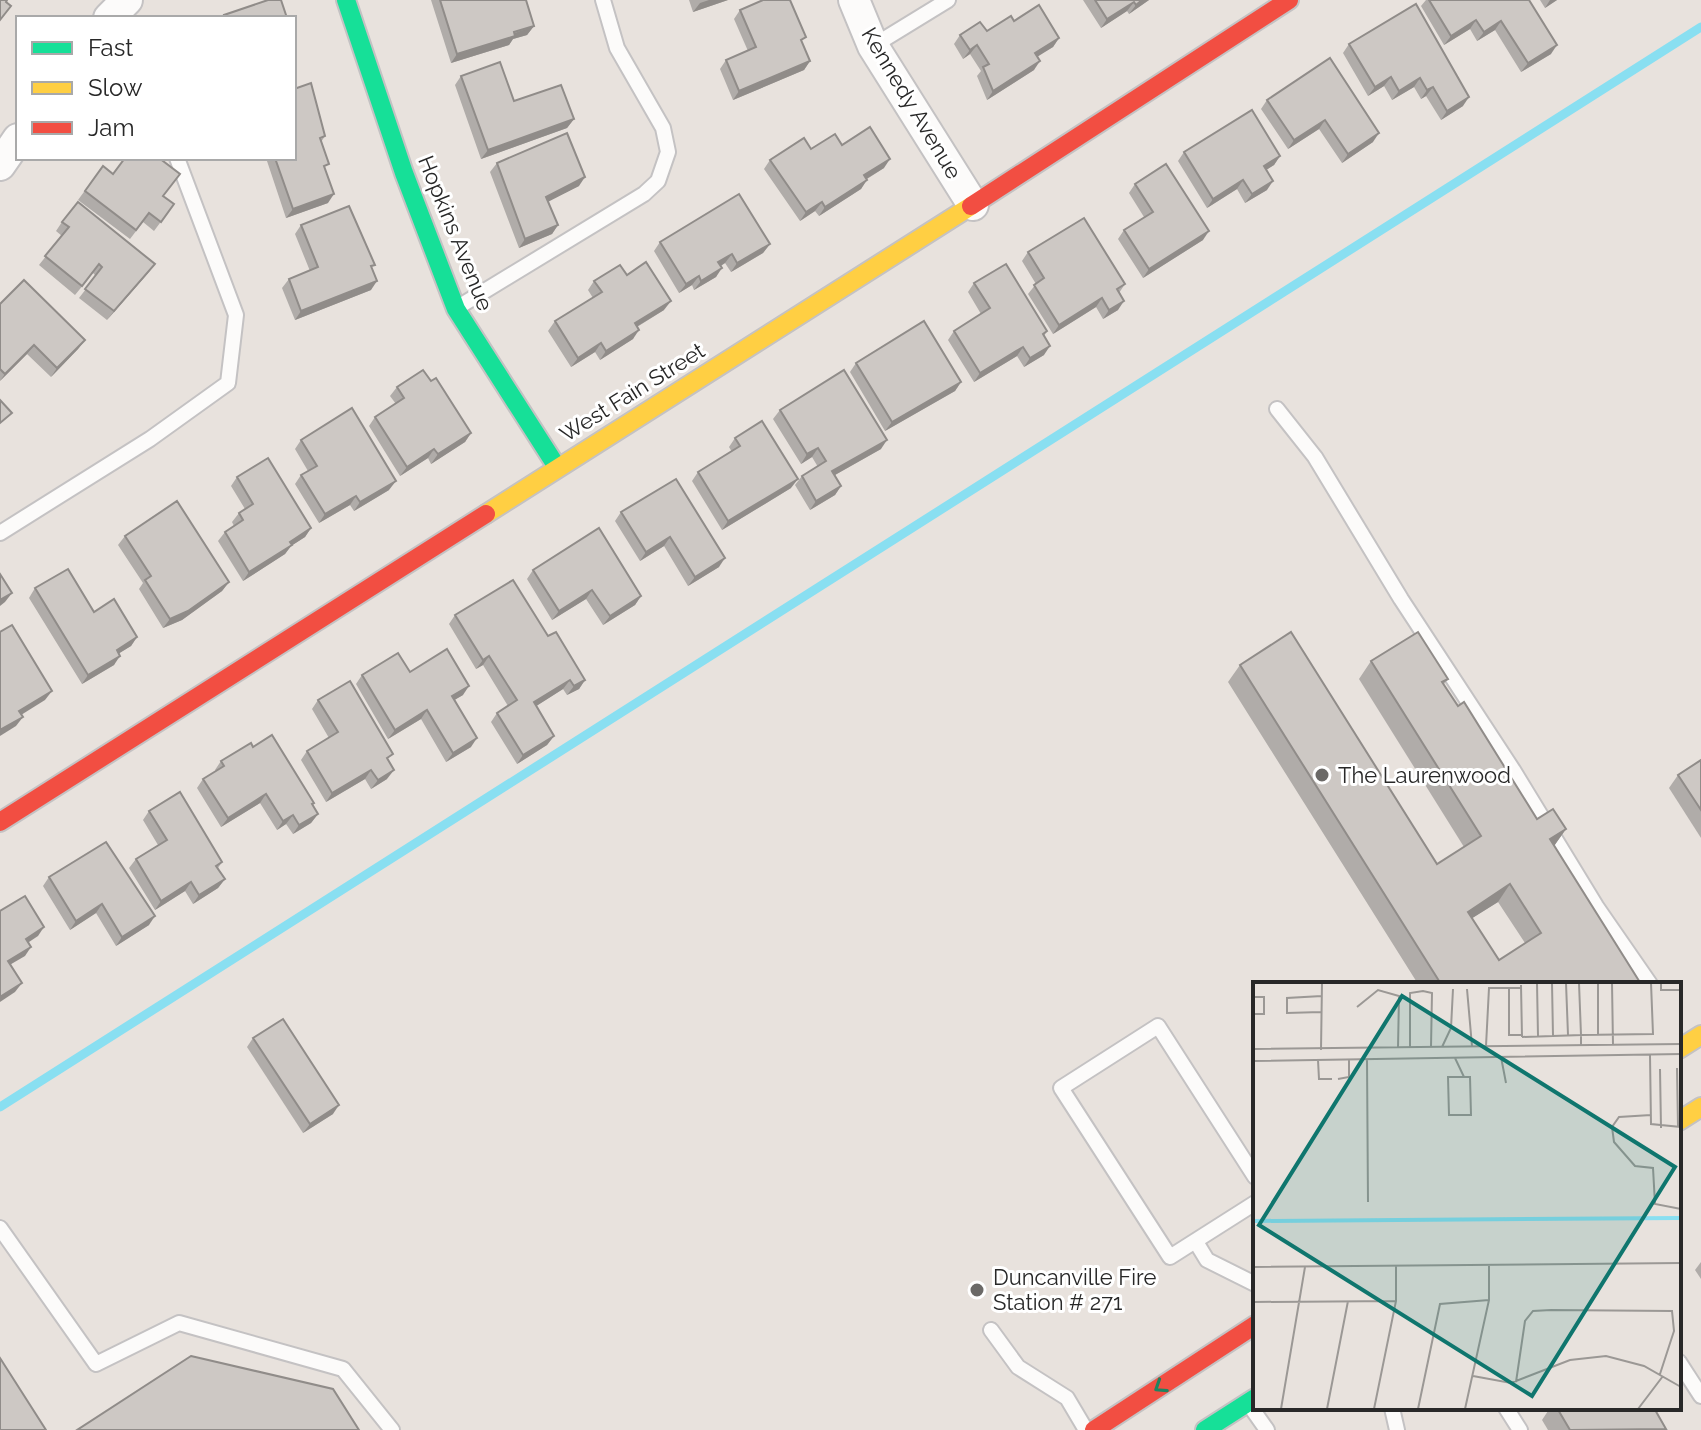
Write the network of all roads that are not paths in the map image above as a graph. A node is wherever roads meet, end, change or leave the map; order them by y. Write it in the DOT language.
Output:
graph roads {
  1 [pos="127,0"];
  2 [pos="346,0"];
  3 [pos="603,0"];
  4 [pos="854,0"];
  5 [pos="948,0"];
  6 [pos="1289,0"];
  7 [pos="111,16"];
  8 [pos="873,46"];
  9 [pos="16,142"];
  10 [pos="178,160"];
  11 [pos="0,165"];
  12 [pos="973,205"];
  13 [pos="456,309"];
  14 [pos="1277,409"];
  15 [pos="557,467"];
  16 [pos="0,533"];
  17 [pos="0,822"];
  18 [pos="1649,982"];
  19 [pos="1701,1035"];
  20 [pos="1681,1046"];
  21 [pos="1701,1107"];
  22 [pos="1681,1120"];
  23 [pos="1253,1174"];
  24 [pos="1253,1204"];
  25 [pos="0,1228"];
  26 [pos="1196,1242"];
  27 [pos="1253,1283"];
  28 [pos="1253,1326"];
  29 [pos="991,1330"];
  30 [pos="1681,1365"];
  31 [pos="1701,1396"];
  32 [pos="1251,1400"];
  33 [pos="1256,1410"];
  34 [pos="1392,1410"];
  35 [pos="1507,1410"];
  36 [pos="392,1430"];
  37 [pos="1086,1430"];
  38 [pos="1094,1430"];
  39 [pos="1205,1430"];
  40 [pos="1267,1430"];
  41 [pos="1397,1430"];
  42 [pos="1520,1430"];
  1 -- 7 [label="street"];
  2 -- 13 [label="street, Hopkins Avenue"];
  3 -- 13 [label="lane"];
  4 -- 8 [label="street, Kennedy Avenue"];
  5 -- 8 [label="lane"];
  6 -- 12 [label="street, West Fain Street"];
  8 -- 12 [label="street, Kennedy Avenue"];
  9 -- 11 [label="street"];
  10 -- 16 [label="lane"];
  12 -- 15 [label="street, West Fain Street"];
  13 -- 15 [label="street, Hopkins Avenue"];
  14 -- 18 [label="lane"];
  15 -- 17 [label="street, West Fain Street"];
  19 -- 20 [label="street"];
  21 -- 22 [label="street"];
  23 -- 26 [label="lane"];
  24 -- 26 [label="lane"];
  25 -- 36 [label="lane"];
  26 -- 27 [label="lane"];
  28 -- 38 [label="street, one-way"];
  29 -- 37 [label="lane"];
  30 -- 31 [label="lane"];
  32 -- 39 [label="street"];
  33 -- 40 [label="lane"];
  34 -- 41 [label="lane"];
  35 -- 42 [label="lane"];
}
